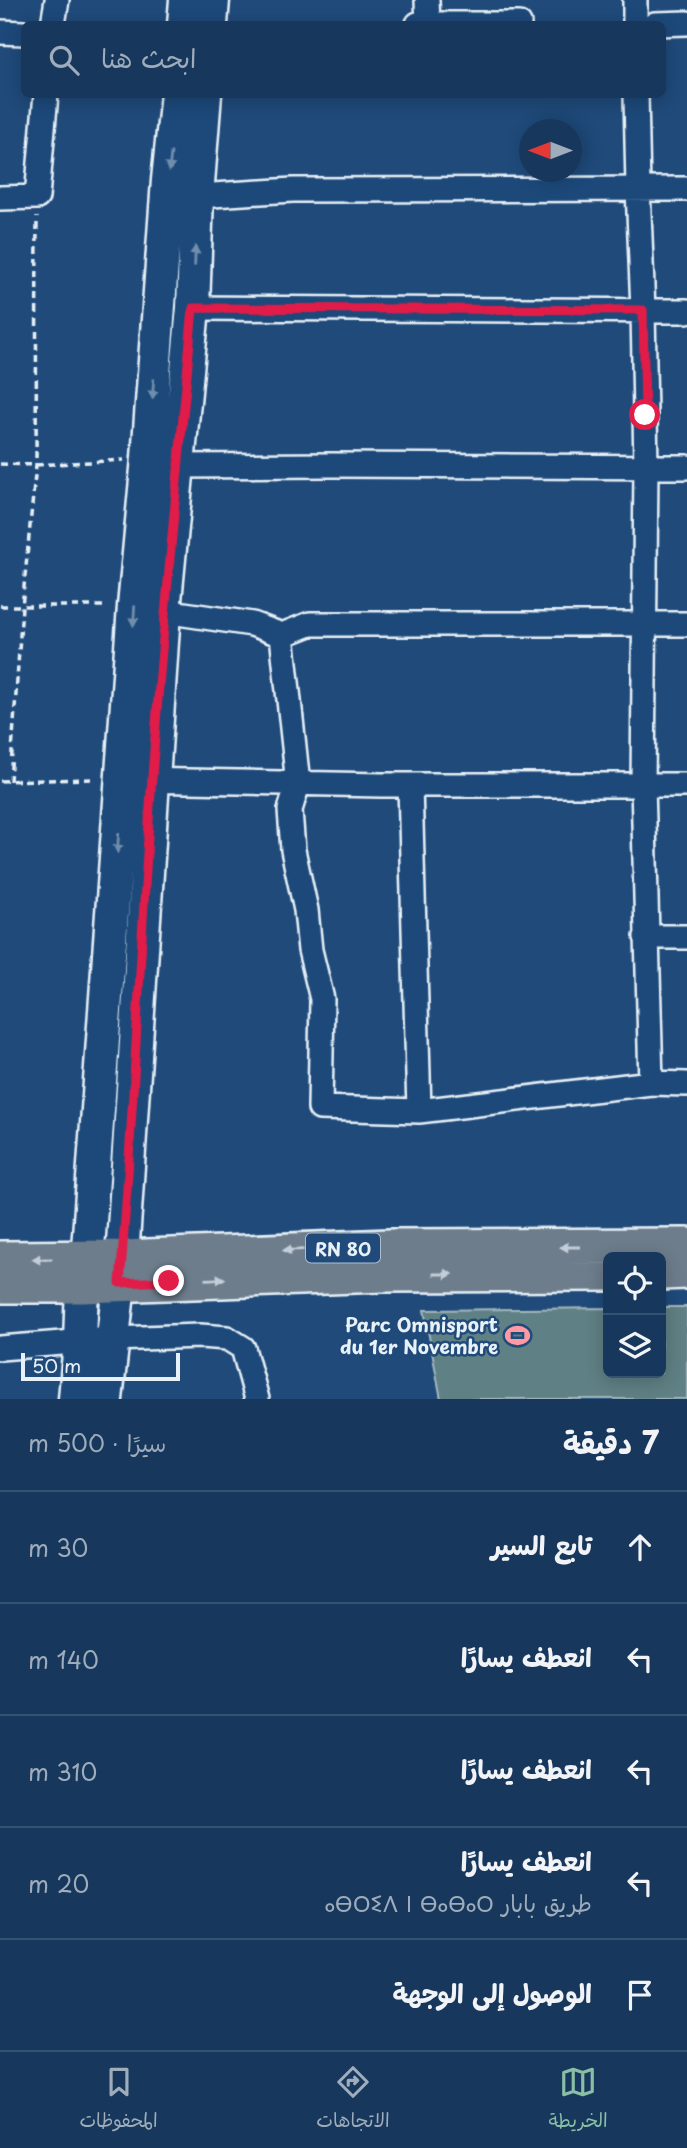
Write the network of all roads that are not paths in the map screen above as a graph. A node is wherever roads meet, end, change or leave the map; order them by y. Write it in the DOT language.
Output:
graph roads {
  1 [pos="57,0"];
  2 [pos="186,0"];
  3 [pos="213,0"];
  4 [pos="427,0"];
  5 [pos="635,0"];
  6 [pos="54,21"];
  7 [pos="184,21"];
  8 [pos="211,21"];
  9 [pos="424,21"];
  10 [pos="635,21"];
  11 [pos="687,23"];
  12 [pos="666,24"];
  13 [pos="0,32"];
  14 [pos="21,33"];
  15 [pos="46,98"];
  16 [pos="177,98"];
  17 [pos="205,98"];
  18 [pos="636,98"];
  19 [pos="638,188"];
  20 [pos="687,189"];
  21 [pos="197,195"];
  22 [pos="0,198"];
  23 [pos="193,308"];
  24 [pos="643,310"];
  25 [pos="687,311"];
  26 [pos="148,458"];
  27 [pos="178,466"];
  28 [pos="646,467"];
  29 [pos="687,467"];
  30 [pos="149,608"];
  31 [pos="644,624"];
  32 [pos="687,624"];
  33 [pos="282,635"];
  34 [pos="137,780"];
  35 [pos="298,784"];
  36 [pos="410,785"];
  37 [pos="643,785"];
  38 [pos="687,785"];
  39 [pos="646,937"];
  40 [pos="687,937"];
  41 [pos="651,1083"];
  42 [pos="687,1084"];
  43 [pos="419,1111"];
  44 [pos="687,1246"];
  45 [pos="0,1259"];
  46 [pos="85,1271"];
  47 [pos="121,1271"];
  48 [pos="687,1271"];
  49 [pos="666,1272"];
  50 [pos="603,1273"];
  51 [pos="0,1285"];
  52 [pos="112,1339"];
  53 [pos="80,1342"];
  54 [pos="0,1348"];
  55 [pos="249,1364"];
  56 [pos="75,1399"];
  57 [pos="106,1399"];
  58 [pos="244,1399"];
  59 [pos="257,1399"];
  1 -- 6 [label="street"];
  2 -- 7 [label="main road"];
  3 -- 8 [label="main road"];
  4 -- 9 [label="street"];
  5 -- 10 [label="street"];
  11 -- 12 [label="street"];
  13 -- 14 [label="street"];
  15 -- 22 [label="street"];
  16 -- 26 [label="main road, one-way"];
  17 -- 21 [label="main road"];
  18 -- 19 [label="street"];
  19 -- 20 [label="street"];
  19 -- 21 [label="street"];
  19 -- 24 [label="street"];
  23 -- 21 [label="main road, one-way"];
  23 -- 24 [label="street"];
  23 -- 27 [label="main road"];
  24 -- 25 [label="street"];
  24 -- 28 [label="street"];
  26 -- 27 [label="street"];
  26 -- 30 [label="main road"];
  27 -- 28 [label="street"];
  27 -- 30 [label="main road"];
  28 -- 29 [label="street"];
  28 -- 31 [label="street"];
  30 -- 33 [label="street"];
  30 -- 34 [label="main road"];
  31 -- 32 [label="street"];
  31 -- 33 [label="street"];
  31 -- 37 [label="street"];
  33 -- 35 [label="street"];
  34 -- 35 [label="street"];
  34 -- 46 [label="main road, one-way"];
  34 -- 47 [label="main road"];
  35 -- 36 [label="street"];
  35 -- 43 [label="street"];
  36 -- 37 [label="street"];
  36 -- 43 [label="street"];
  37 -- 38 [label="street"];
  37 -- 39 [label="street"];
  39 -- 40 [label="street"];
  39 -- 41 [label="street"];
  41 -- 42 [label="street"];
  41 -- 43 [label="street"];
  44 -- 47 [label="main road, RN 80, one-way"];
  46 -- 45 [label="main road, RN 80, one-way"];
  46 -- 47 [label="main road, RN 80"];
  46 -- 51 [label="main road, RN 80"];
  46 -- 53 [label="main road"];
  47 -- 50 [label="main road, RN 80, one-way"];
  47 -- 52 [label="main road"];
  48 -- 49 [label="main road"];
  52 -- 53 [label="street"];
  52 -- 55 [label="street"];
  52 -- 57 [label="main road"];
  53 -- 54 [label="street"];
  53 -- 56 [label="main road"];
  55 -- 58 [label="street"];
  55 -- 59 [label="street"];
}
